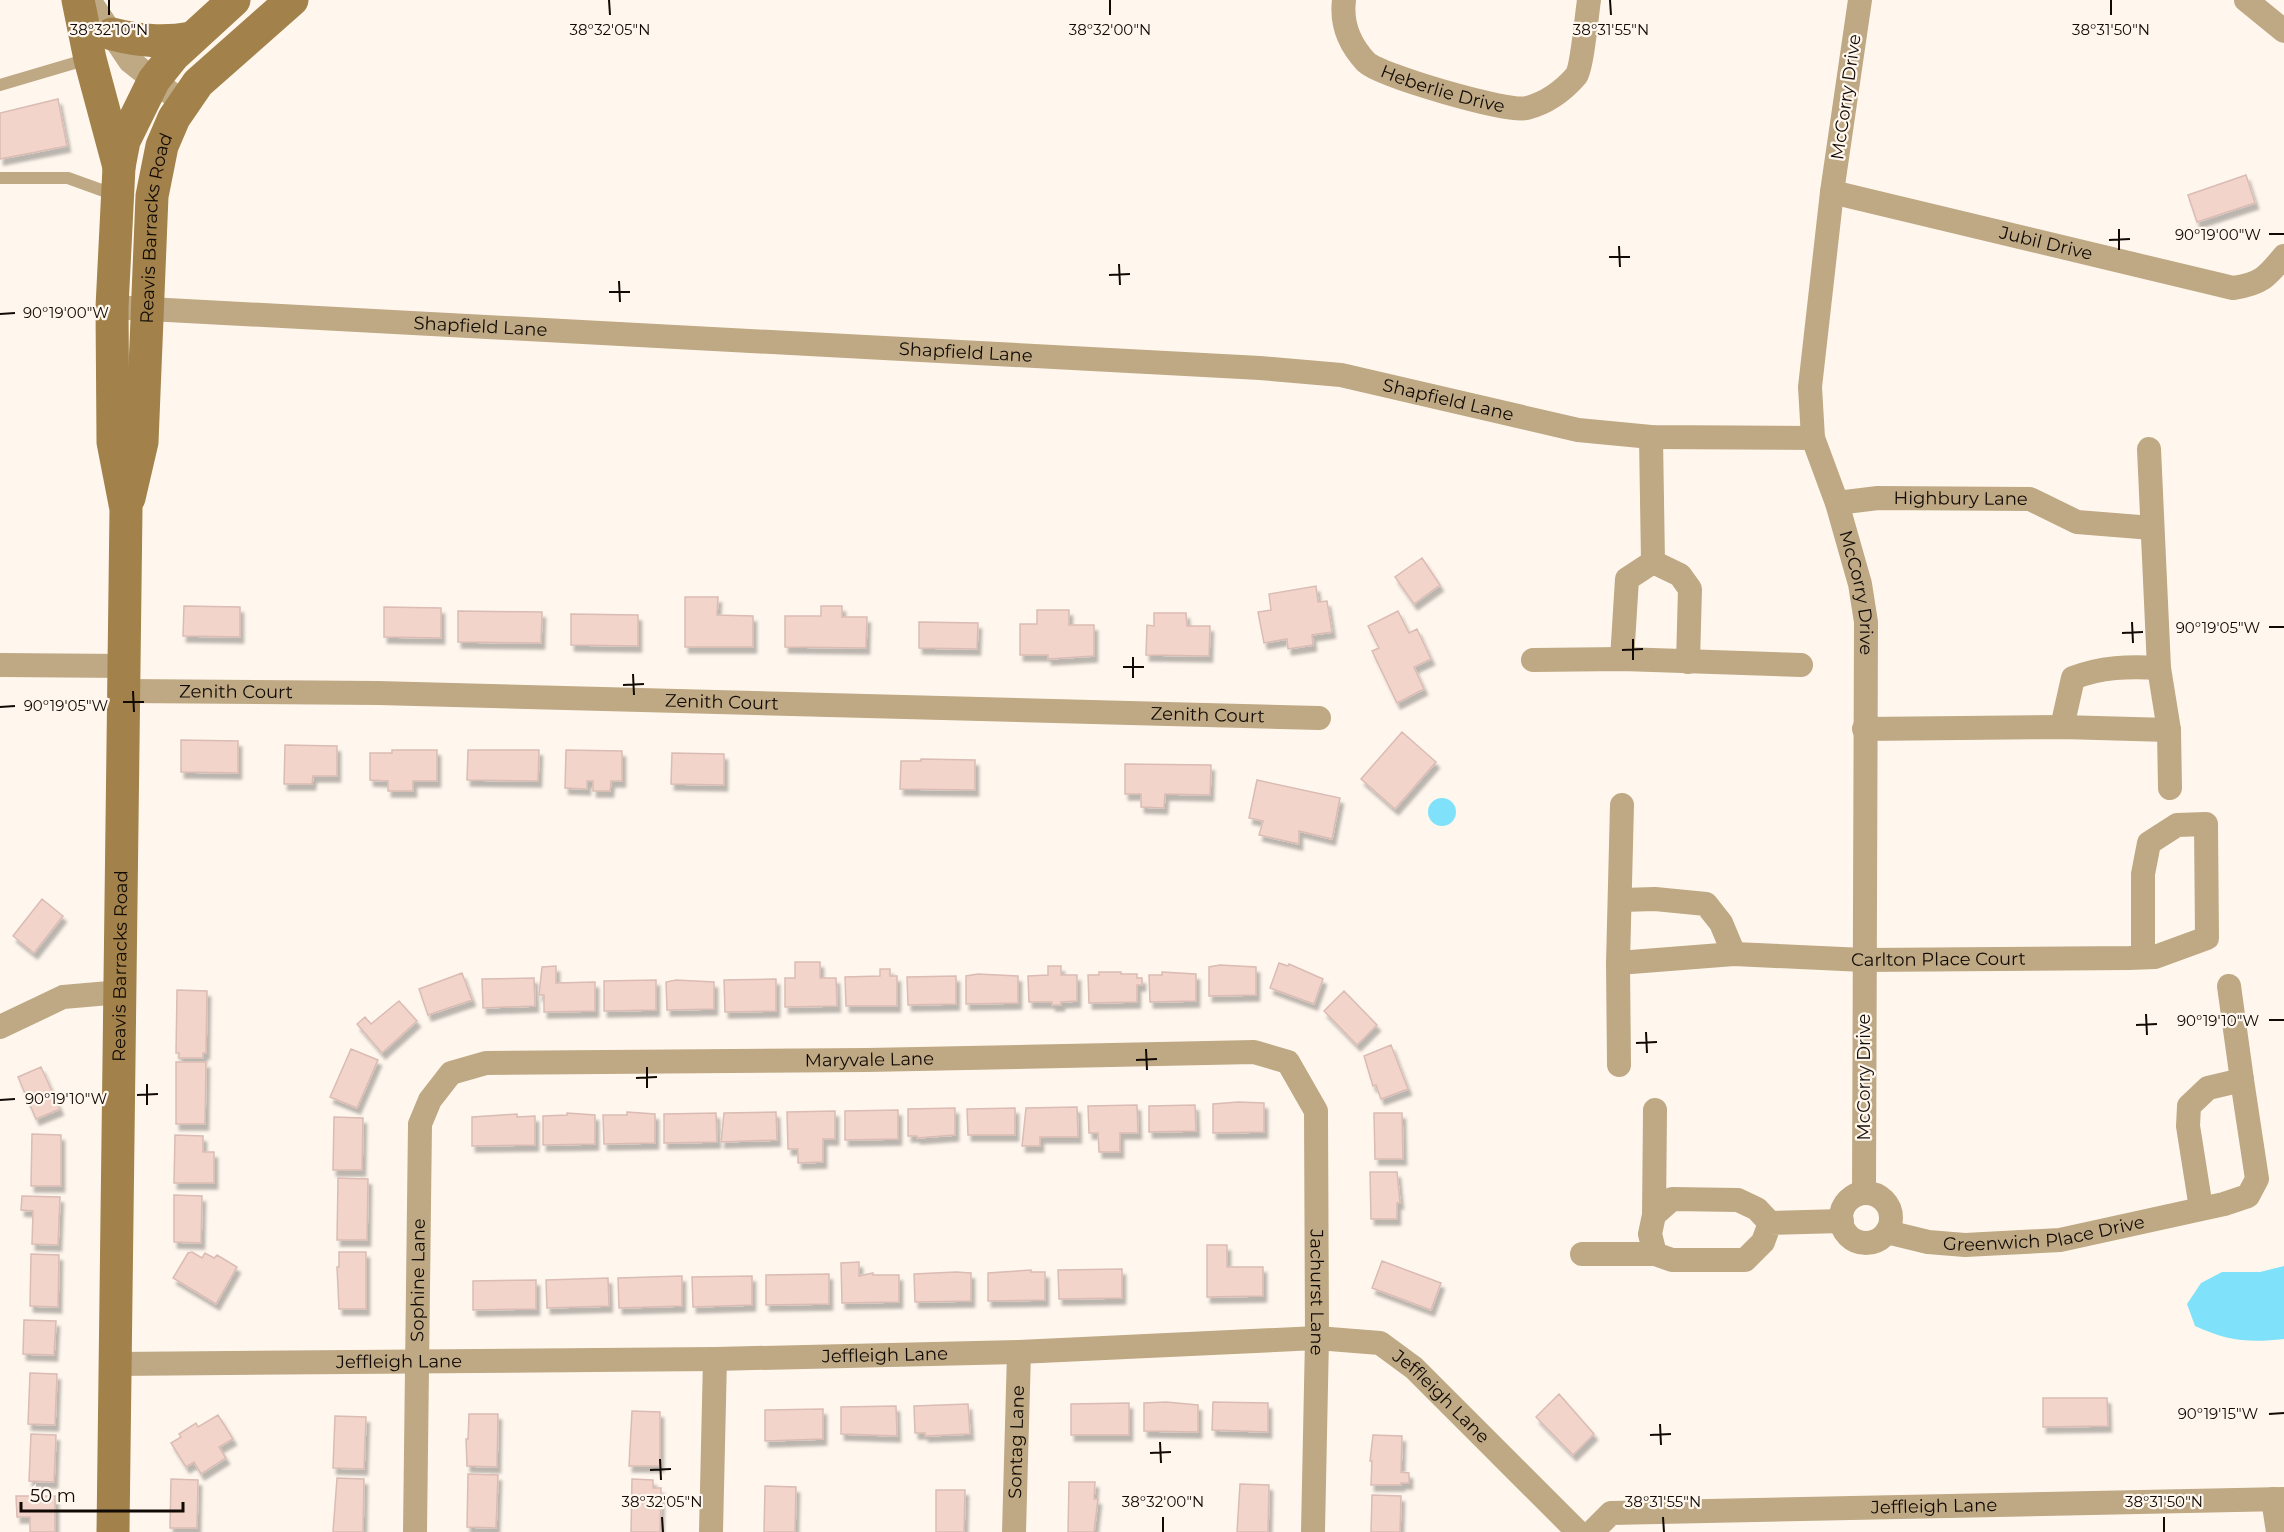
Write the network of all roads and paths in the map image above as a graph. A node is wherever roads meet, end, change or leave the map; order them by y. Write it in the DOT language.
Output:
graph roads {
  1 [pos="78,0"];
  2 [pos="89,0"];
  3 [pos="234,0"];
  4 [pos="292,0"];
  5 [pos="1344,0"];
  6 [pos="1589,0"];
  7 [pos="1860,0"];
  8 [pos="2246,0"];
  9 [pos="2284,31"];
  10 [pos="112,34"];
  11 [pos="192,38"];
  12 [pos="90,59"];
  13 [pos="154,80"];
  14 [pos="0,85"];
  15 [pos="183,103"];
  16 [pos="0,178"];
  17 [pos="117,181"];
  18 [pos="1832,192"];
  19 [pos="2284,256"];
  20 [pos="112,307"];
  21 [pos="147,309"];
  22 [pos="1651,437"];
  23 [pos="1813,438"];
  24 [pos="2149,449"];
  25 [pos="1837,503"];
  26 [pos="126,509"];
  27 [pos="2152,528"];
  28 [pos="1653,562"];
  29 [pos="1622,659"];
  30 [pos="1533,660"];
  31 [pos="1688,662"];
  32 [pos="0,665"];
  33 [pos="1801,665"];
  34 [pos="2160,668"];
  35 [pos="126,678"];
  36 [pos="1319,718"];
  37 [pos="2062,727"];
  38 [pos="1864,729"];
  39 [pos="2169,730"];
  40 [pos="2170,788"];
  41 [pos="1622,805"];
  42 [pos="1621,900"];
  43 [pos="1734,954"];
  44 [pos="2143,957"];
  45 [pos="1864,960"];
  46 [pos="1618,963"];
  47 [pos="2229,986"];
  48 [pos="121,992"];
  49 [pos="0,1027"];
  50 [pos="1288,1062"];
  51 [pos="1619,1065"];
  52 [pos="451,1073"];
  53 [pos="2242,1080"];
  54 [pos="1655,1110"];
  55 [pos="1864,1193"];
  56 [pos="2201,1208"];
  57 [pos="1654,1215"];
  58 [pos="1842,1221"];
  59 [pos="1770,1223"];
  60 [pos="1887,1232"];
  61 [pos="1582,1254"];
  62 [pos="1655,1254"];
  63 [pos="1317,1338"];
  64 [pos="1019,1352"];
  65 [pos="715,1359"];
  66 [pos="419,1363"];
  67 [pos="116,1364"];
  68 [pos="2279,1499"];
  69 [pos="113,1532"];
  70 [pos="415,1532"];
  71 [pos="711,1532"];
  72 [pos="1014,1532"];
  73 [pos="1313,1532"];
  74 [pos="1578,1532"];
  75 [pos="1592,1532"];
  76 [pos="2277,1532"];
  1 -- 12 [label="main road"];
  2 -- 10 [label="street"];
  3 -- 11 [label="main road, Reavis Barracks Road"];
  4 -- 15 [label="main road, Reavis Barracks Road"];
  5 -- 6 [label="street, Heberlie Drive"];
  7 -- 18 [label="street, McCorry Drive"];
  8 -- 9 [label="street"];
  10 -- 11 [label="main road"];
  10 -- 13 [label="street"];
  11 -- 13 [label="main road, Reavis Barracks Road"];
  12 -- 14 [label="lane"];
  12 -- 17 [label="main road"];
  13 -- 15 [label="street"];
  13 -- 17 [label="main road, Reavis Barracks Road"];
  15 -- 21 [label="main road, Reavis Barracks Road"];
  16 -- 17 [label="lane"];
  17 -- 20 [label="main road, Reavis Barracks Road"];
  18 -- 19 [label="street, Jubil Drive"];
  18 -- 23 [label="street, McCorry Drive"];
  20 -- 21 [label="street, Shapfield Lane"];
  20 -- 26 [label="main road, Reavis Barracks Road"];
  21 -- 22 [label="street, Shapfield Lane"];
  21 -- 26 [label="main road, Reavis Barracks Road"];
  22 -- 23 [label="street, Shapfield Lane"];
  22 -- 28 [label="street"];
  23 -- 25 [label="street, McCorry Drive"];
  24 -- 27 [label="street"];
  25 -- 27 [label="street, Highbury Lane"];
  25 -- 38 [label="street, McCorry Drive"];
  26 -- 35 [label="main road, Reavis Barracks Road"];
  27 -- 34 [label="street"];
  28 -- 29 [label="street"];
  28 -- 31 [label="street"];
  29 -- 30 [label="street"];
  29 -- 31 [label="street"];
  31 -- 33 [label="street"];
  32 -- 35 [label="street, Zenith Court"];
  34 -- 37 [label="street"];
  34 -- 39 [label="street"];
  35 -- 36 [label="street, Zenith Court"];
  35 -- 48 [label="main road, Reavis Barracks Road"];
  37 -- 38 [label="street"];
  37 -- 39 [label="street"];
  38 -- 45 [label="street, McCorry Drive"];
  39 -- 40 [label="street"];
  41 -- 42 [label="street"];
  42 -- 43 [label="street"];
  42 -- 46 [label="street"];
  43 -- 45 [label="street, Carlton Place Court"];
  43 -- 46 [label="street, Carlton Place Court"];
  44 -- 44 [label="street, Carlton Place Court"];
  44 -- 45 [label="street, Carlton Place Court"];
  45 -- 55 [label="street, McCorry Drive"];
  46 -- 51 [label="street"];
  47 -- 53 [label="street, Greenwich Place Drive"];
  48 -- 49 [label="street"];
  48 -- 67 [label="main road, Reavis Barracks Road"];
  50 -- 52 [label="street, Maryvale Lane"];
  50 -- 63 [label="street, Jachurst Lane"];
  52 -- 66 [label="street, Sophine Lane"];
  53 -- 56 [label="street"];
  53 -- 56 [label="street, Greenwich Place Drive"];
  54 -- 57 [label="street"];
  55 -- 58 [label="street"];
  55 -- 60 [label="street"];
  56 -- 60 [label="street, Greenwich Place Drive"];
  57 -- 59 [label="street"];
  57 -- 62 [label="street"];
  58 -- 59 [label="street"];
  58 -- 60 [label="street"];
  59 -- 62 [label="street"];
  61 -- 62 [label="street"];
  63 -- 64 [label="street, Jeffleigh Lane"];
  63 -- 73 [label="street, Jachurst Lane"];
  63 -- 74 [label="street, Jeffleigh Lane"];
  64 -- 65 [label="street, Jeffleigh Lane"];
  64 -- 72 [label="street, Sontag Lane"];
  65 -- 66 [label="street, Jeffleigh Lane"];
  65 -- 71 [label="street"];
  66 -- 67 [label="street, Jeffleigh Lane"];
  66 -- 70 [label="street, Sophine Lane"];
  67 -- 69 [label="main road, Reavis Barracks Road"];
  68 -- 75 [label="street, Jeffleigh Lane"];
  68 -- 76 [label="street"];
}
